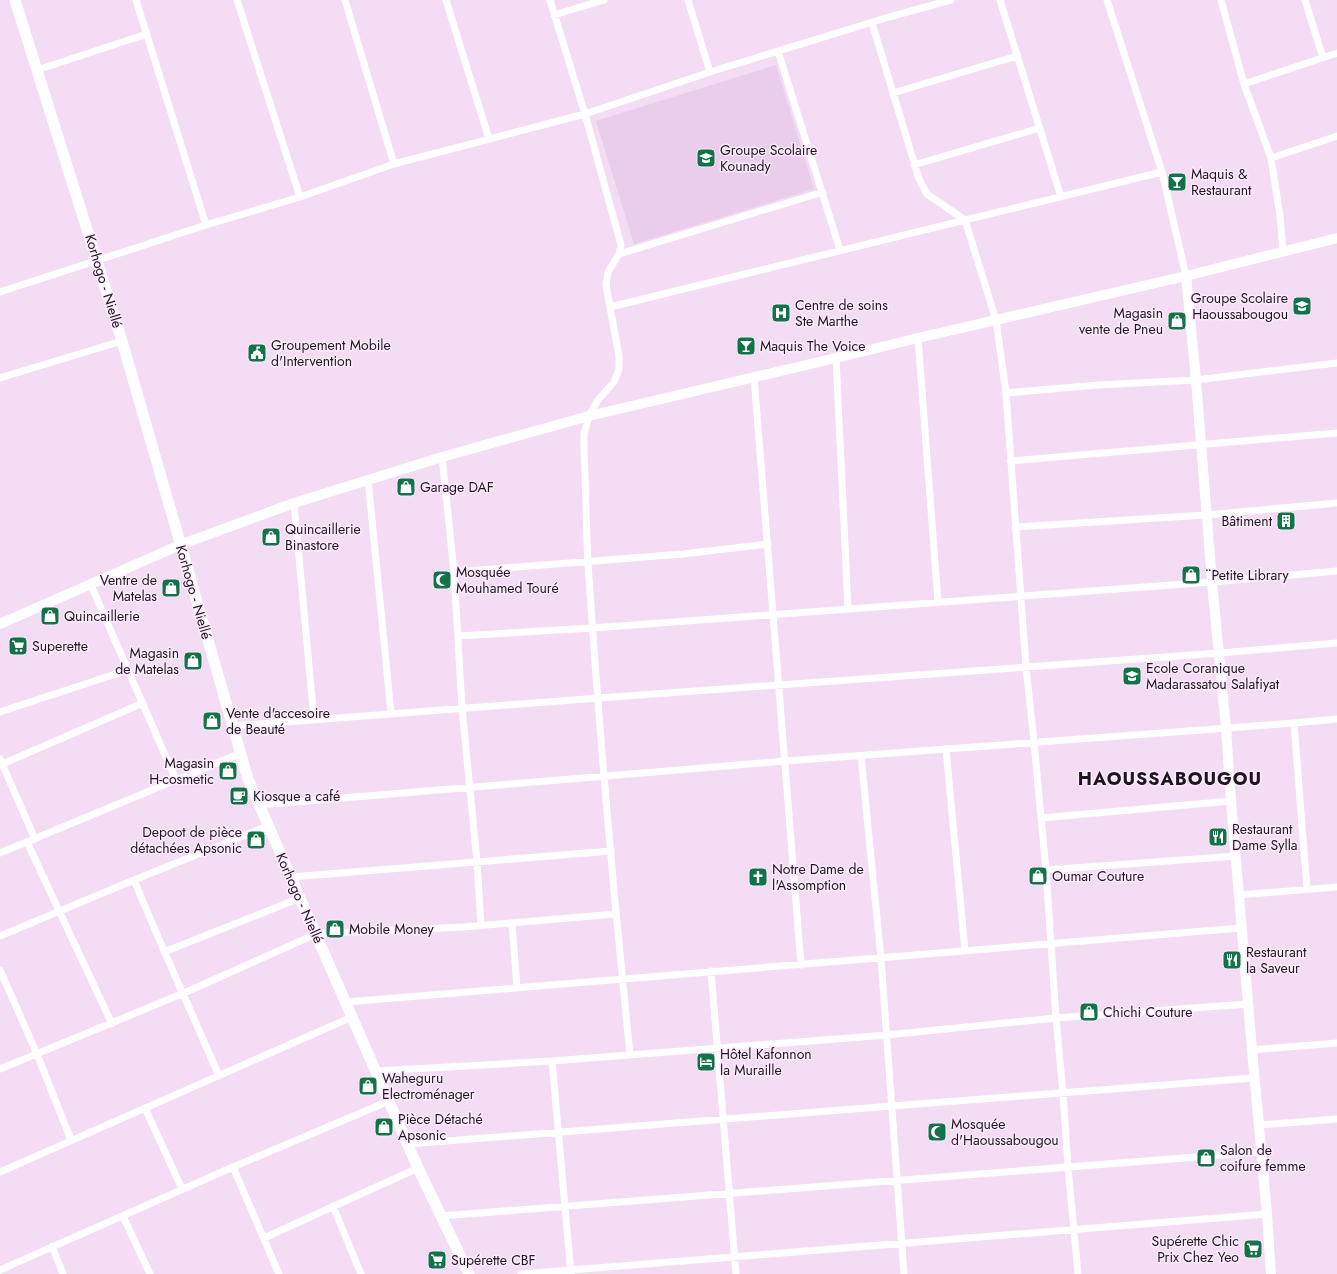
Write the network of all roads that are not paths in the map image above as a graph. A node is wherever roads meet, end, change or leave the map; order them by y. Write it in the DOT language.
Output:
graph roads {
  1 [pos="15,0"];
  2 [pos="136,0"];
  3 [pos="237,0"];
  4 [pos="344,0"];
  5 [pos="446,0"];
  6 [pos="550,0"];
  7 [pos="604,0"];
  8 [pos="688,0"];
  9 [pos="951,0"];
  10 [pos="1000,0"];
  11 [pos="1107,0"];
  12 [pos="1221,0"];
  13 [pos="1305,0"];
  14 [pos="554,15"];
  15 [pos="872,23"];
  16 [pos="147,34"];
  17 [pos="778,51"];
  18 [pos="1337,53"];
  19 [pos="1017,56"];
  20 [pos="1323,58"];
  21 [pos="37,70"];
  22 [pos="710,72"];
  23 [pos="1244,84"];
  24 [pos="893,93"];
  25 [pos="585,114"];
  26 [pos="1040,128"];
  27 [pos="1337,136"];
  28 [pos="489,139"];
  29 [pos="1271,158"];
  30 [pos="394,164"];
  31 [pos="914,165"];
  32 [pos="1162,172"];
  33 [pos="823,192"];
  34 [pos="300,197"];
  35 [pos="1061,197"];
  36 [pos="966,220"];
  37 [pos="206,225"];
  38 [pos="1337,238"];
  39 [pos="840,250"];
  40 [pos="1284,251"];
  41 [pos="619,254"];
  42 [pos="98,261"];
  43 [pos="1186,276"];
  44 [pos="0,292"];
  45 [pos="610,307"];
  46 [pos="996,320"];
  47 [pos="918,338"];
  48 [pos="122,341"];
  49 [pos="836,358"];
  50 [pos="1337,363"];
  51 [pos="754,377"];
  52 [pos="0,378"];
  53 [pos="1196,380"];
  54 [pos="1006,393"];
  55 [pos="589,416"];
  56 [pos="1337,433"];
  57 [pos="1200,444"];
  58 [pos="442,457"];
  59 [pos="1010,461"];
  60 [pos="368,479"];
  61 [pos="294,503"];
  62 [pos="1337,503"];
  63 [pos="1206,515"];
  64 [pos="1015,527"];
  65 [pos="768,544"];
  66 [pos="180,545"];
  67 [pos="588,562"];
  68 [pos="1337,571"];
  69 [pos="454,572"];
  70 [pos="1212,582"];
  71 [pos="90,583"];
  72 [pos="1021,596"];
  73 [pos="938,602"];
  74 [pos="848,608"];
  75 [pos="773,614"];
  76 [pos="0,624"];
  77 [pos="593,628"];
  78 [pos="458,636"];
  79 [pos="1337,643"];
  80 [pos="1220,653"];
  81 [pos="1026,667"];
  82 [pos="128,670"];
  83 [pos="780,685"];
  84 [pos="599,698"];
  85 [pos="142,703"];
  86 [pos="462,708"];
  87 [pos="0,712"];
  88 [pos="391,713"];
  89 [pos="1337,719"];
  90 [pos="314,720"];
  91 [pos="1294,724"];
  92 [pos="233,726"];
  93 [pos="1226,728"];
  94 [pos="1034,742"];
  95 [pos="946,749"];
  96 [pos="241,753"];
  97 [pos="861,756"];
  98 [pos="786,761"];
  99 [pos="1,763"];
  100 [pos="605,776"];
  101 [pos="176,780"];
  102 [pos="469,787"];
  103 [pos="1231,801"];
  104 [pos="259,804"];
  105 [pos="1041,818"];
  106 [pos="268,826"];
  107 [pos="35,839"];
  108 [pos="27,842"];
  109 [pos="611,852"];
  110 [pos="0,853"];
  111 [pos="1236,856"];
  112 [pos="477,862"];
  113 [pos="1046,870"];
  114 [pos="291,877"];
  115 [pos="134,880"];
  116 [pos="1337,887"];
  117 [pos="1308,889"];
  118 [pos="1239,895"];
  119 [pos="300,898"];
  120 [pos="59,912"];
  121 [pos="616,914"];
  122 [pos="512,923"];
  123 [pos="481,925"];
  124 [pos="1242,928"];
  125 [pos="316,934"];
  126 [pos="0,936"];
  127 [pos="1051,944"];
  128 [pos="965,951"];
  129 [pos="164,952"];
  130 [pos="881,958"];
  131 [pos="801,965"];
  132 [pos="0,970"];
  133 [pos="710,971"];
  134 [pos="622,979"];
  135 [pos="517,988"];
  136 [pos="184,993"];
  137 [pos="346,1002"];
  138 [pos="1248,1004"];
  139 [pos="352,1018"];
  140 [pos="1056,1018"];
  141 [pos="112,1024"];
  142 [pos="887,1035"];
  143 [pos="1337,1043"];
  144 [pos="717,1048"];
  145 [pos="1252,1050"];
  146 [pos="37,1054"];
  147 [pos="630,1054"];
  148 [pos="552,1061"];
  149 [pos="0,1069"];
  150 [pos="376,1071"];
  151 [pos="218,1076"];
  152 [pos="1254,1078"];
  153 [pos="1064,1093"];
  154 [pos="389,1101"];
  155 [pos="892,1106"];
  156 [pos="145,1108"];
  157 [pos="724,1119"];
  158 [pos="1337,1119"];
  159 [pos="1259,1125"];
  160 [pos="560,1132"];
  161 [pos="71,1140"];
  162 [pos="408,1144"];
  163 [pos="1261,1152"];
  164 [pos="233,1167"];
  165 [pos="1068,1167"];
  166 [pos="418,1168"];
  167 [pos="0,1172"];
  168 [pos="897,1180"];
  169 [pos="182,1189"];
  170 [pos="729,1193"];
  171 [pos="333,1206"];
  172 [pos="565,1206"];
  173 [pos="1267,1214"];
  174 [pos="123,1216"];
  175 [pos="441,1216"];
  176 [pos="1073,1229"];
  177 [pos="264,1238"];
  178 [pos="902,1243"];
  179 [pos="52,1246"];
  180 [pos="735,1257"];
  181 [pos="0,1270"];
  182 [pos="571,1272"];
  183 [pos="63,1274"];
  184 [pos="150,1274"];
  185 [pos="279,1274"];
  186 [pos="361,1274"];
  187 [pos="469,1274"];
  188 [pos="521,1274"];
  189 [pos="736,1274"];
  190 [pos="904,1274"];
  191 [pos="1078,1274"];
  192 [pos="1271,1274"];
  1 -- 21 [label="main road, Korhogo - Niellé"];
  2 -- 16 [label="street"];
  3 -- 34 [label="street"];
  4 -- 30 [label="street"];
  5 -- 28 [label="street"];
  6 -- 14 [label="street"];
  7 -- 14 [label="street"];
  8 -- 22 [label="street"];
  9 -- 15 [label="street"];
  10 -- 19 [label="street"];
  11 -- 32 [label="street"];
  12 -- 23 [label="street"];
  13 -- 20 [label="street"];
  14 -- 25 [label="street"];
  15 -- 17 [label="street"];
  15 -- 24 [label="street"];
  16 -- 21 [label="street"];
  16 -- 37 [label="street"];
  17 -- 22 [label="street"];
  17 -- 33 [label="street"];
  18 -- 20 [label="street"];
  19 -- 24 [label="street"];
  19 -- 26 [label="street"];
  20 -- 23 [label="street"];
  21 -- 42 [label="main road, Korhogo - Niellé"];
  22 -- 25 [label="street"];
  23 -- 29 [label="street"];
  24 -- 31 [label="street"];
  25 -- 28 [label="street"];
  25 -- 41 [label="street"];
  26 -- 31 [label="street"];
  26 -- 35 [label="street"];
  27 -- 29 [label="street"];
  28 -- 30 [label="street"];
  29 -- 40 [label="street"];
  30 -- 34 [label="street"];
  31 -- 36 [label="street"];
  32 -- 35 [label="street"];
  32 -- 43 [label="street"];
  33 -- 39 [label="street"];
  33 -- 41 [label="street"];
  34 -- 37 [label="street"];
  35 -- 36 [label="street"];
  36 -- 39 [label="street"];
  36 -- 46 [label="street"];
  37 -- 42 [label="street"];
  38 -- 40 [label="street"];
  39 -- 45 [label="street"];
  40 -- 43 [label="street"];
  41 -- 45 [label="street"];
  42 -- 44 [label="street"];
  42 -- 48 [label="main road, Korhogo - Niellé"];
  43 -- 46 [label="street"];
  43 -- 53 [label="street"];
  45 -- 55 [label="street"];
  46 -- 47 [label="street"];
  46 -- 54 [label="street"];
  47 -- 49 [label="street"];
  47 -- 73 [label="street"];
  48 -- 52 [label="street"];
  48 -- 66 [label="main road, Korhogo - Niellé"];
  49 -- 51 [label="street"];
  49 -- 74 [label="street"];
  50 -- 53 [label="street"];
  51 -- 55 [label="street"];
  51 -- 65 [label="street"];
  53 -- 54 [label="street"];
  53 -- 57 [label="street"];
  54 -- 59 [label="street"];
  55 -- 58 [label="street"];
  55 -- 67 [label="street"];
  56 -- 57 [label="street"];
  57 -- 59 [label="street"];
  57 -- 63 [label="street"];
  58 -- 60 [label="street"];
  58 -- 69 [label="street"];
  59 -- 64 [label="street"];
  60 -- 61 [label="street"];
  60 -- 88 [label="street"];
  61 -- 66 [label="street"];
  61 -- 90 [label="street"];
  62 -- 63 [label="street"];
  63 -- 64 [label="street"];
  63 -- 70 [label="street"];
  64 -- 72 [label="street"];
  65 -- 67 [label="street"];
  65 -- 75 [label="street"];
  66 -- 71 [label="street"];
  66 -- 92 [label="main road, Korhogo - Niellé"];
  67 -- 69 [label="street"];
  67 -- 77 [label="street"];
  68 -- 70 [label="street"];
  69 -- 78 [label="street"];
  70 -- 72 [label="street"];
  70 -- 80 [label="street"];
  71 -- 76 [label="street"];
  71 -- 82 [label="street"];
  72 -- 73 [label="street"];
  72 -- 81 [label="street"];
  73 -- 74 [label="street"];
  74 -- 75 [label="street"];
  75 -- 77 [label="street"];
  75 -- 83 [label="street"];
  77 -- 78 [label="street"];
  77 -- 84 [label="street"];
  78 -- 86 [label="street"];
  79 -- 80 [label="street"];
  80 -- 81 [label="street"];
  80 -- 93 [label="street"];
  81 -- 83 [label="street"];
  81 -- 94 [label="street"];
  82 -- 85 [label="street"];
  82 -- 87 [label="street"];
  83 -- 84 [label="street"];
  83 -- 98 [label="street"];
  84 -- 86 [label="street"];
  84 -- 100 [label="street"];
  85 -- 99 [label="street"];
  85 -- 101 [label="street"];
  86 -- 88 [label="street"];
  86 -- 102 [label="street"];
  88 -- 90 [label="street"];
  89 -- 91 [label="street"];
  90 -- 92 [label="street"];
  91 -- 93 [label="street"];
  91 -- 117 [label="street"];
  92 -- 96 [label="main road, Korhogo - Niellé"];
  93 -- 94 [label="street"];
  93 -- 103 [label="street"];
  94 -- 95 [label="street"];
  94 -- 105 [label="street"];
  95 -- 97 [label="street"];
  95 -- 128 [label="street"];
  96 -- 101 [label="street"];
  96 -- 104 [label="main road, Korhogo - Niellé"];
  97 -- 98 [label="street"];
  97 -- 130 [label="street"];
  98 -- 100 [label="street"];
  98 -- 131 [label="street"];
  99 -- 107 [label="street"];
  100 -- 102 [label="street"];
  100 -- 109 [label="street"];
  101 -- 107 [label="street"];
  102 -- 104 [label="street"];
  102 -- 112 [label="street"];
  103 -- 105 [label="street"];
  103 -- 111 [label="street"];
  104 -- 106 [label="main road, Korhogo - Niellé"];
  105 -- 113 [label="street"];
  106 -- 114 [label="main road, Korhogo - Niellé"];
  106 -- 115 [label="street"];
  107 -- 108 [label="street"];
  108 -- 110 [label="street"];
  108 -- 120 [label="street"];
  109 -- 112 [label="street"];
  109 -- 121 [label="street"];
  111 -- 113 [label="street"];
  111 -- 118 [label="street"];
  112 -- 114 [label="street"];
  112 -- 123 [label="street"];
  113 -- 127 [label="street"];
  114 -- 119 [label="main road, Korhogo - Niellé"];
  115 -- 120 [label="street"];
  115 -- 129 [label="street"];
  116 -- 117 [label="street"];
  117 -- 118 [label="street"];
  118 -- 124 [label="street"];
  119 -- 125 [label="main road, Korhogo - Niellé"];
  119 -- 129 [label="street"];
  120 -- 126 [label="street"];
  120 -- 141 [label="street"];
  121 -- 122 [label="street"];
  121 -- 134 [label="street"];
  122 -- 123 [label="street"];
  122 -- 135 [label="street"];
  123 -- 125 [label="street"];
  124 -- 127 [label="street"];
  124 -- 138 [label="street"];
  125 -- 136 [label="street"];
  125 -- 137 [label="main road, Korhogo - Niellé"];
  127 -- 128 [label="street"];
  127 -- 140 [label="street"];
  128 -- 130 [label="street"];
  129 -- 136 [label="street"];
  130 -- 131 [label="street"];
  130 -- 142 [label="street"];
  131 -- 133 [label="street"];
  132 -- 146 [label="street"];
  133 -- 134 [label="street"];
  133 -- 144 [label="street"];
  134 -- 135 [label="street"];
  134 -- 147 [label="street"];
  135 -- 137 [label="street"];
  136 -- 141 [label="street"];
  136 -- 151 [label="street"];
  137 -- 139 [label="main road, Korhogo - Niellé"];
  138 -- 140 [label="street"];
  138 -- 145 [label="street"];
  139 -- 150 [label="main road, Korhogo - Niellé"];
  139 -- 151 [label="street"];
  140 -- 142 [label="street"];
  140 -- 153 [label="street"];
  141 -- 146 [label="street"];
  142 -- 144 [label="street"];
  142 -- 155 [label="street"];
  143 -- 145 [label="street"];
  144 -- 147 [label="street"];
  144 -- 157 [label="street"];
  145 -- 152 [label="street"];
  146 -- 149 [label="street"];
  146 -- 161 [label="street"];
  147 -- 148 [label="street"];
  148 -- 150 [label="street"];
  148 -- 160 [label="street"];
  150 -- 154 [label="main road, Korhogo - Niellé"];
  151 -- 156 [label="street"];
  152 -- 153 [label="street"];
  152 -- 159 [label="street"];
  153 -- 155 [label="street"];
  153 -- 165 [label="street"];
  154 -- 162 [label="main road, Korhogo - Niellé"];
  154 -- 164 [label="street"];
  155 -- 157 [label="street"];
  155 -- 168 [label="street"];
  156 -- 161 [label="street"];
  156 -- 169 [label="street"];
  157 -- 160 [label="street"];
  157 -- 170 [label="street"];
  158 -- 159 [label="street"];
  159 -- 163 [label="street"];
  160 -- 162 [label="street"];
  160 -- 172 [label="street"];
  161 -- 167 [label="street"];
  162 -- 166 [label="main road, Korhogo - Niellé"];
  163 -- 165 [label="street"];
  163 -- 173 [label="street"];
  164 -- 169 [label="street"];
  164 -- 177 [label="street"];
  165 -- 168 [label="street"];
  165 -- 176 [label="street"];
  166 -- 171 [label="street"];
  166 -- 175 [label="main road, Korhogo - Niellé"];
  168 -- 170 [label="street"];
  168 -- 178 [label="street"];
  169 -- 174 [label="street"];
  170 -- 172 [label="street"];
  170 -- 180 [label="street"];
  171 -- 177 [label="street"];
  171 -- 186 [label="street"];
  172 -- 175 [label="street"];
  172 -- 182 [label="street"];
  173 -- 176 [label="street"];
  173 -- 192 [label="street"];
  174 -- 179 [label="street"];
  174 -- 184 [label="street"];
  175 -- 187 [label="main road, Korhogo - Niellé"];
  176 -- 178 [label="street"];
  176 -- 191 [label="street"];
  177 -- 185 [label="street"];
  178 -- 180 [label="street"];
  178 -- 190 [label="street"];
  179 -- 181 [label="street"];
  179 -- 183 [label="street"];
  180 -- 182 [label="street"];
  180 -- 189 [label="street"];
  182 -- 188 [label="street"];
}
